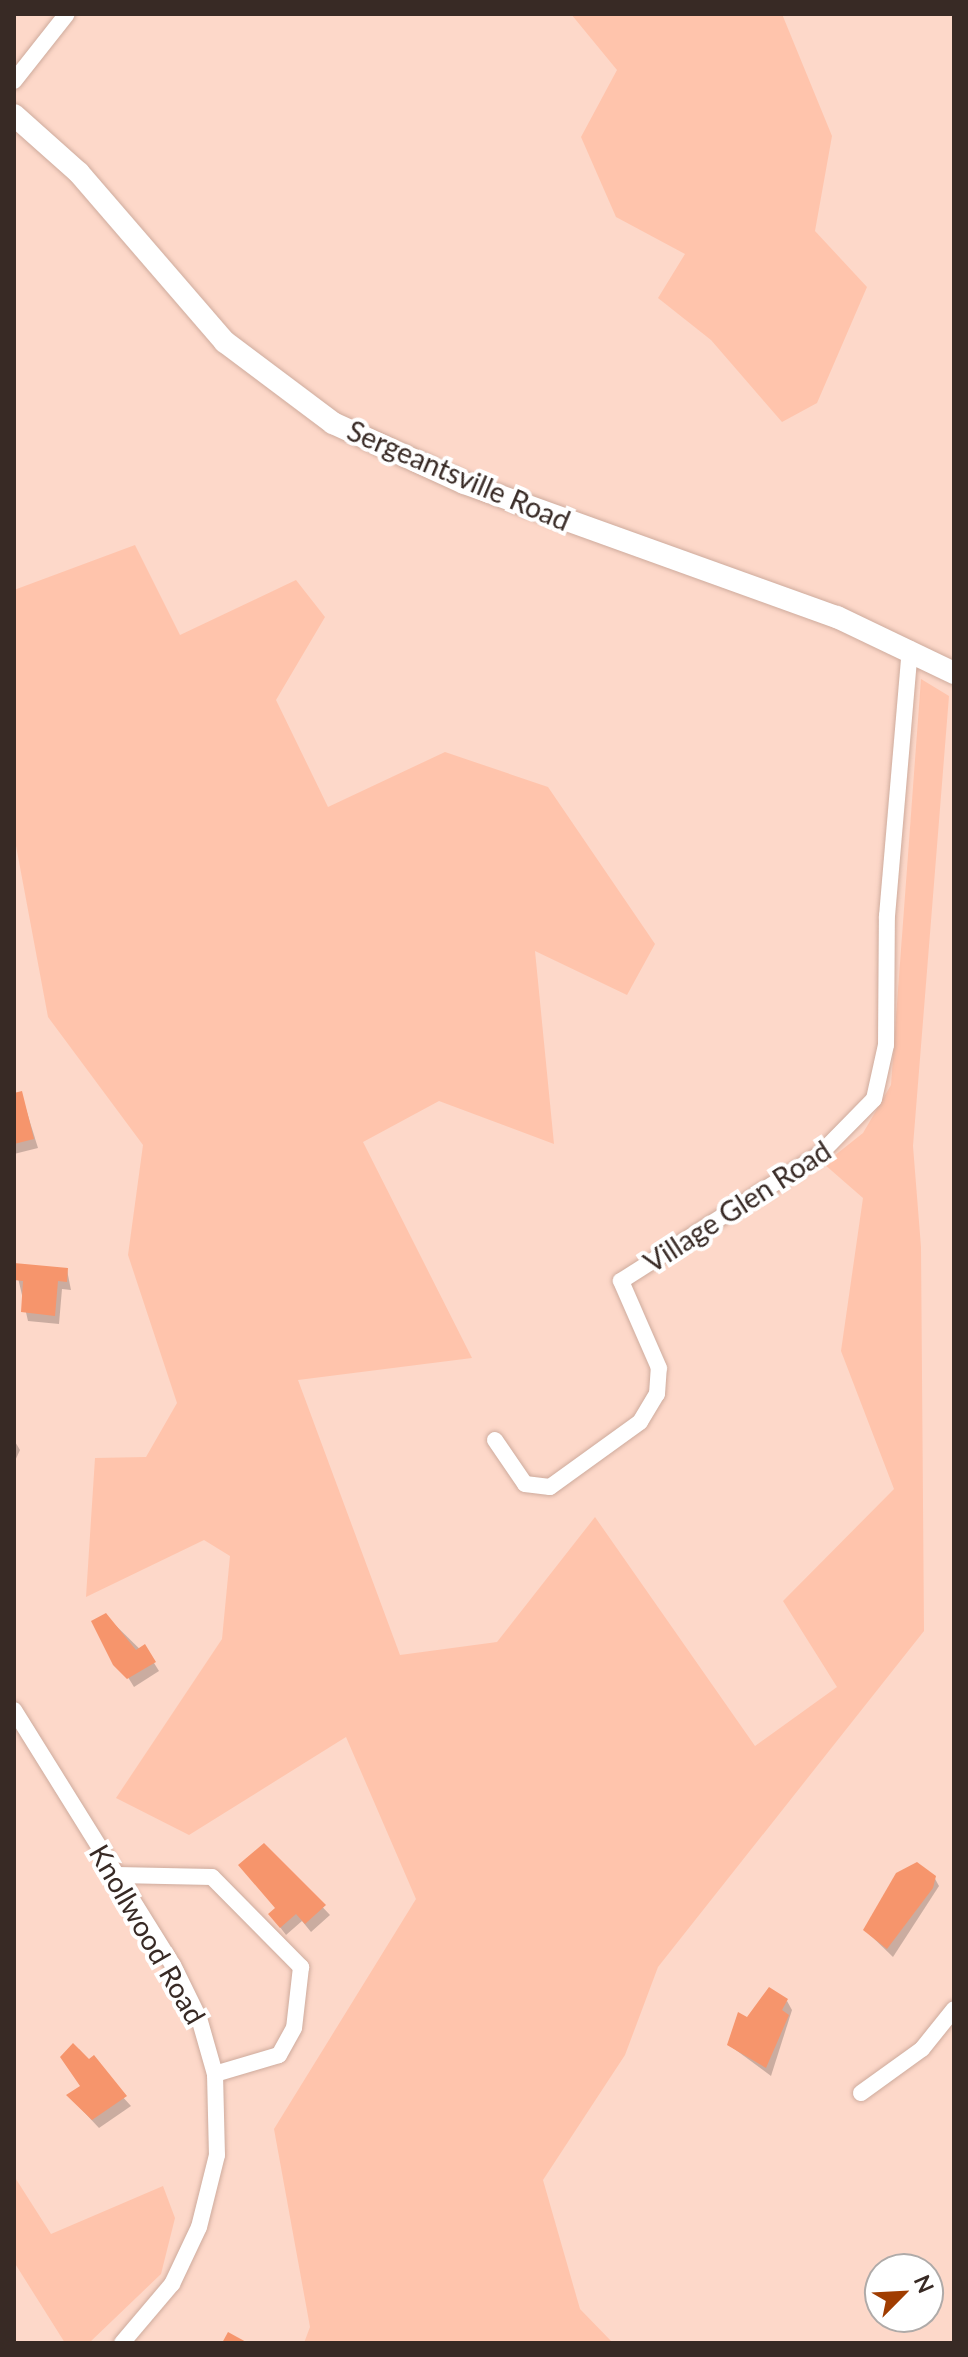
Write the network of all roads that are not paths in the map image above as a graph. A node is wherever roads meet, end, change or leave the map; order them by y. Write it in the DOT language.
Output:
graph roads {
  1 [pos="67,14"];
  2 [pos="14,81"];
  3 [pos="14,115"];
  4 [pos="910,649"];
  5 [pos="954,673"];
  6 [pos="495,1440"];
  7 [pos="14,1710"];
  8 [pos="117,1875"];
  9 [pos="954,2009"];
  10 [pos="215,2074"];
  11 [pos="861,2093"];
  12 [pos="122,2343"];
  1 -- 2 [label="street"];
  3 -- 4 [label="main road, Sergeantsville Road"];
  4 -- 5 [label="main road, Sergeantsville Road"];
  4 -- 6 [label="street, Village Glen Road"];
  7 -- 8 [label="street, Knollwood Road"];
  8 -- 10 [label="street, Knollwood Road"];
  8 -- 10 [label="street"];
  9 -- 11 [label="street"];
  10 -- 12 [label="street, Knollwood Road"];
}
